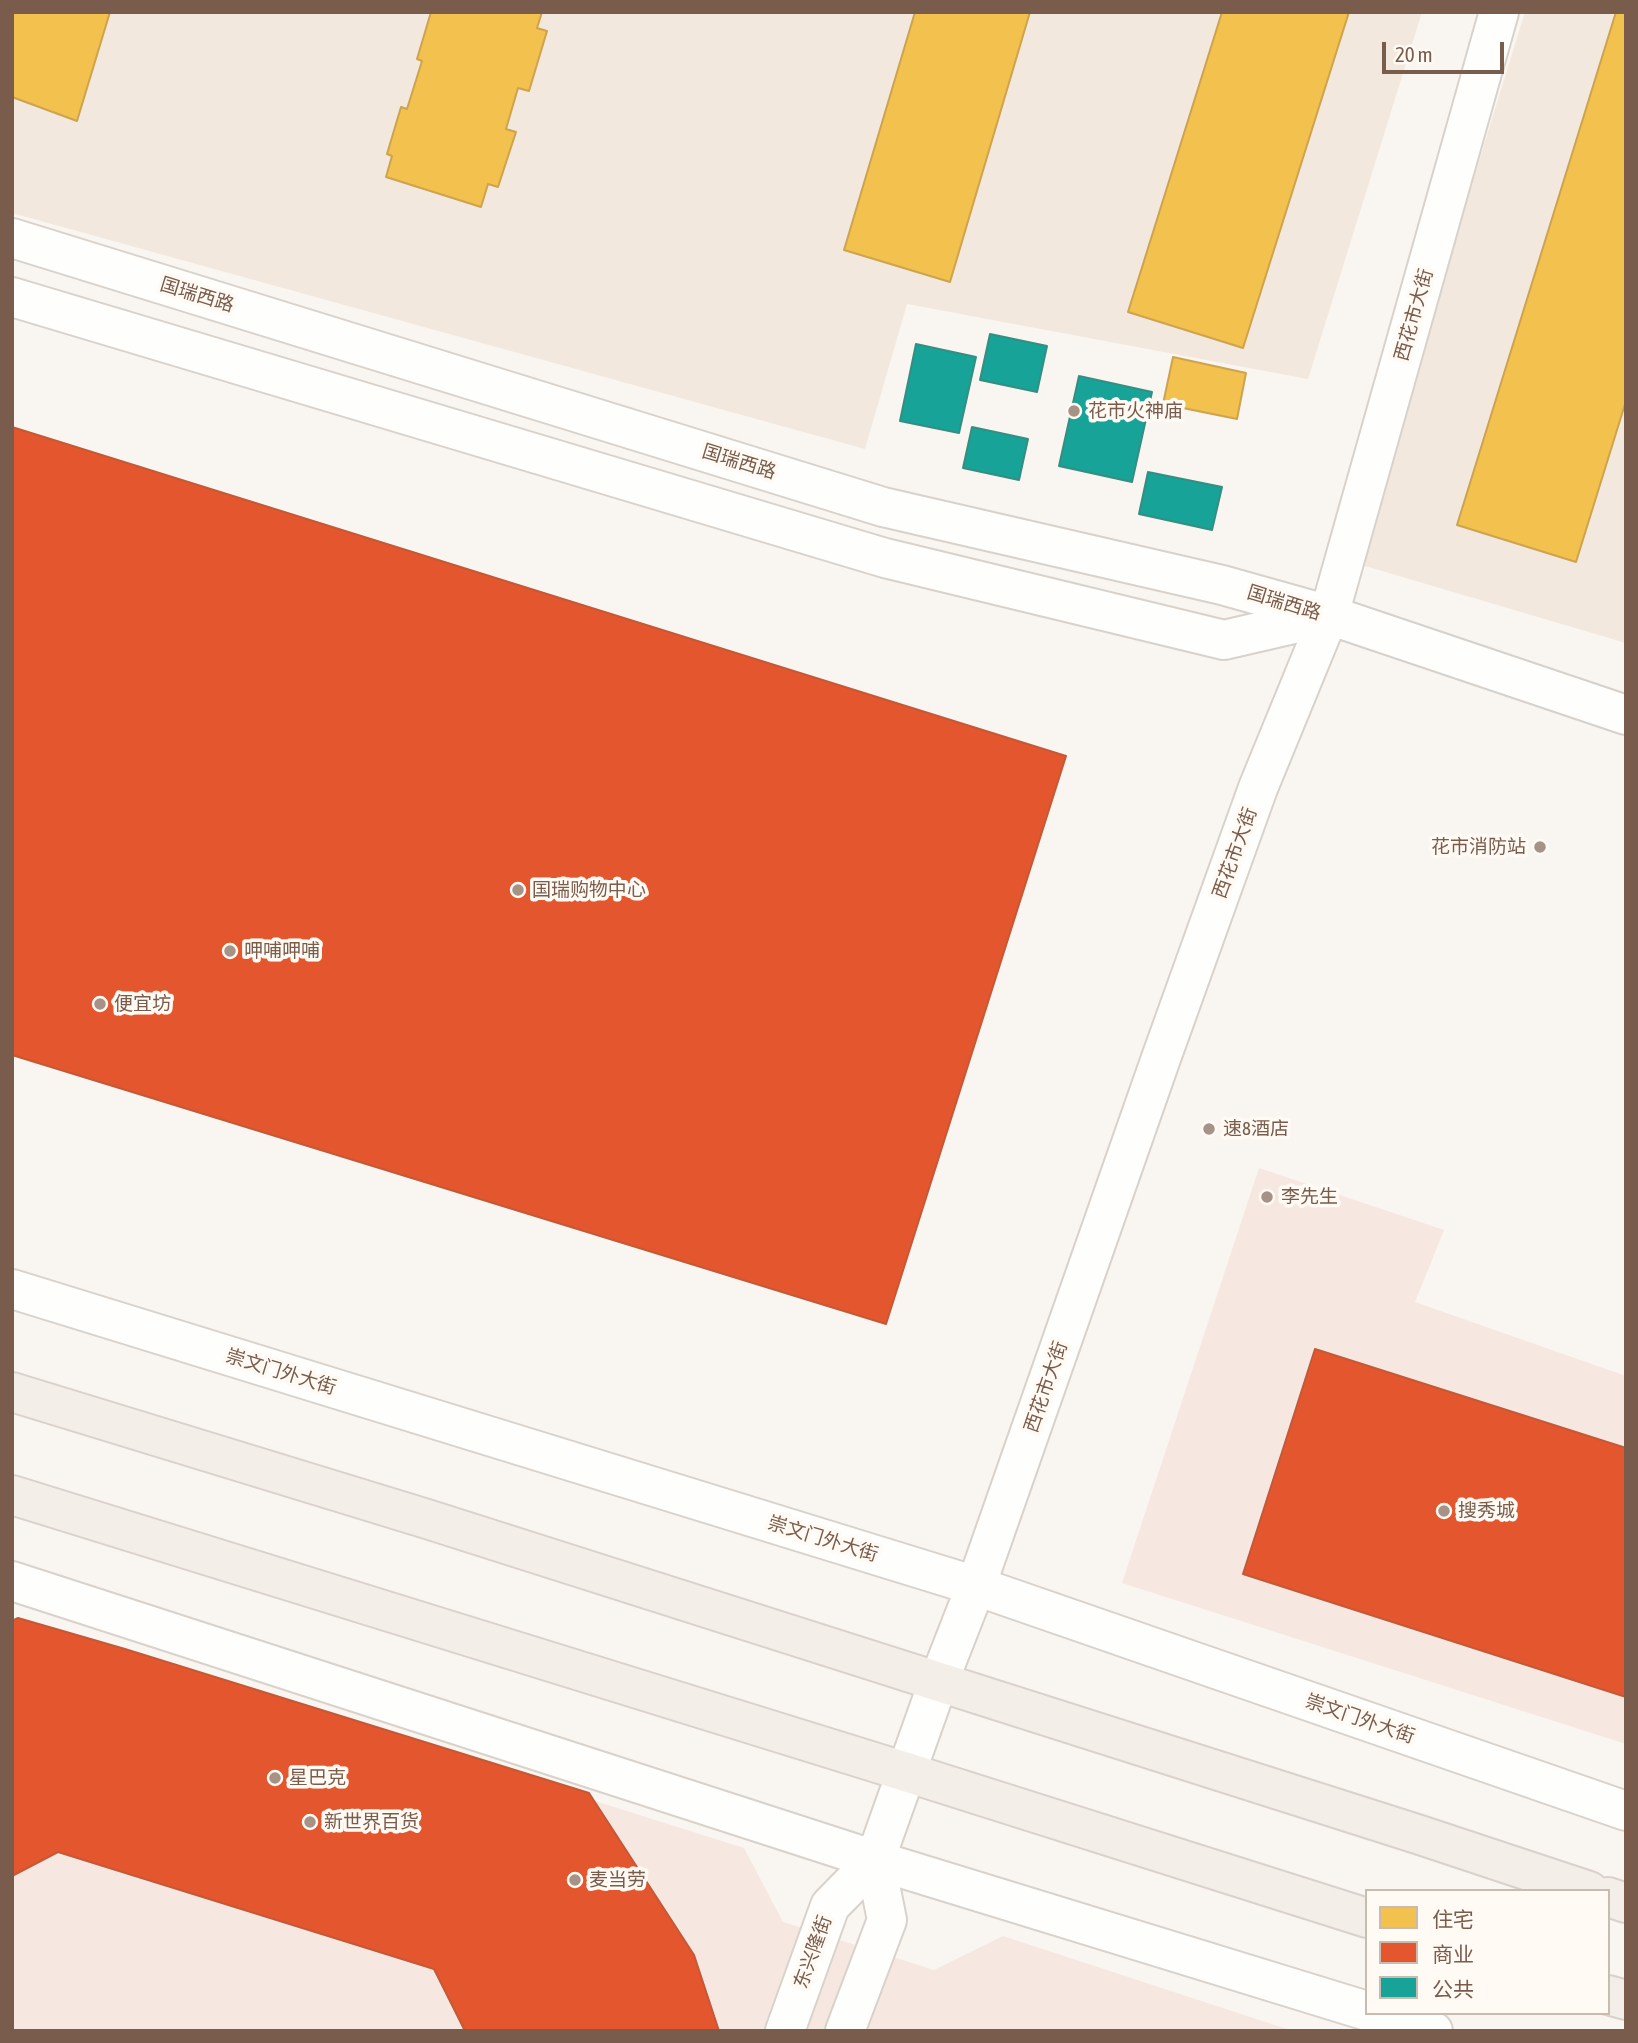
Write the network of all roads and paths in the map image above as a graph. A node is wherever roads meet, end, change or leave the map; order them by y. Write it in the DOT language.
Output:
graph roads {
  1 [pos="1499,12"];
  2 [pos="12,238"];
  3 [pos="12,297"];
  4 [pos="1329,615"];
  5 [pos="1626,715"];
  6 [pos="12,1289"];
  7 [pos="12,1392"];
  8 [pos="12,1495"];
  9 [pos="12,1581"];
  10 [pos="976,1586"];
  11 [pos="938,1683"];
  12 [pos="906,1772"];
  13 [pos="1626,1811"];
  14 [pos="875,1860"];
  15 [pos="1583,1889"];
  16 [pos="1365,1917"];
  17 [pos="1365,2010"];
  18 [pos="1382,2015"];
  19 [pos="785,2031"];
  20 [pos="845,2031"];
  21 [pos="1433,2031"];
  1 -- 4 [label="street, 西花市大街"];
  2 -- 4 [label="street, 国瑞西路"];
  3 -- 4 [label="street, 国瑞西路"];
  4 -- 5 [label="street"];
  4 -- 10 [label="street, 西花市大街"];
  6 -- 10 [label="street, 崇文门外大街"];
  7 -- 11 [label="main road"];
  8 -- 12 [label="main road"];
  9 -- 14 [label="street"];
  10 -- 11 [label="street, 西花市大街"];
  10 -- 13 [label="street, 崇文门外大街"];
  11 -- 12 [label="street, 西花市大街"];
  11 -- 15 [label="main road"];
  12 -- 14 [label="street, 西花市大街"];
  12 -- 16 [label="main road"];
  14 -- 17 [label="street"];
  14 -- 19 [label="street, 东兴隆街"];
  14 -- 20 [label="street"];
  18 -- 21 [label="street"];
}
